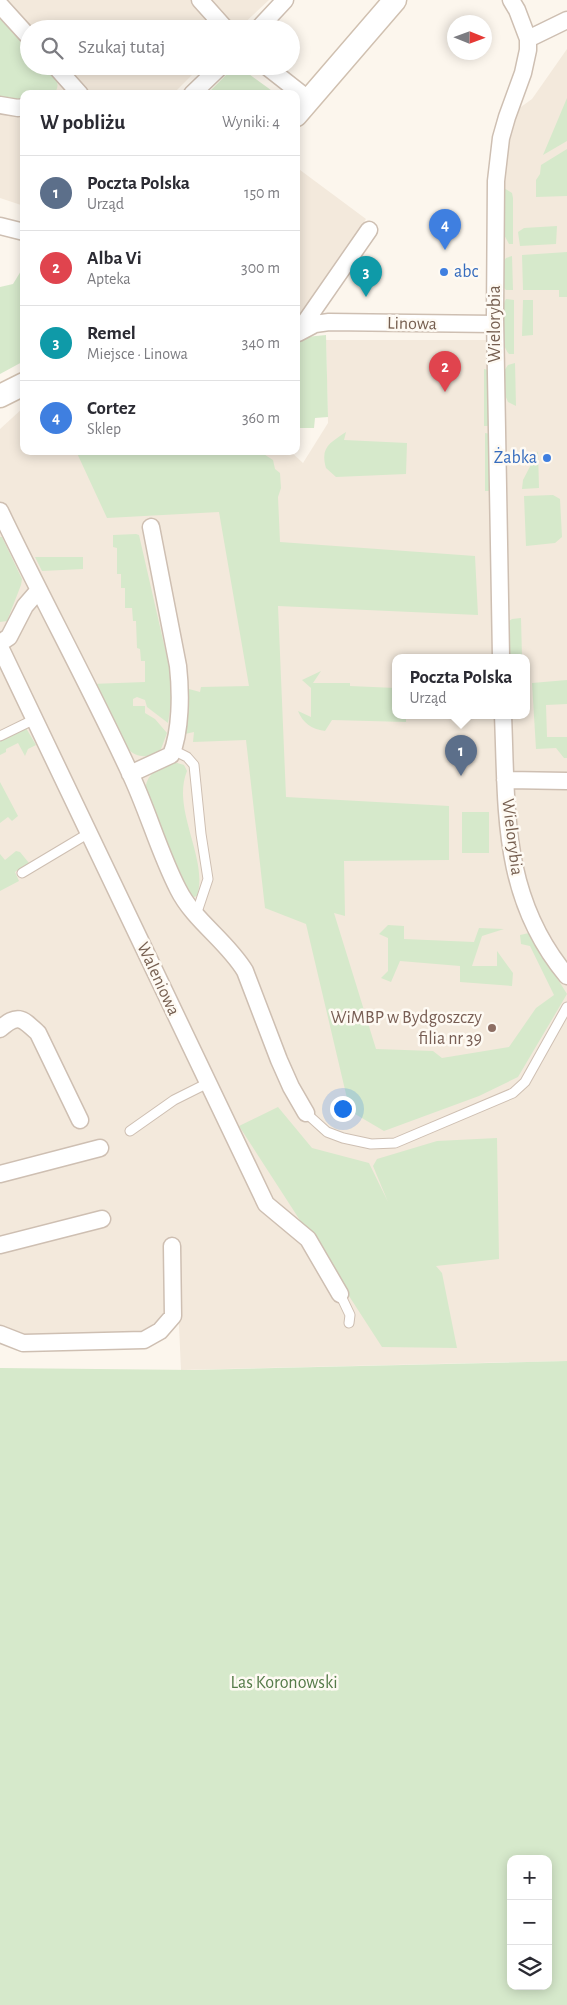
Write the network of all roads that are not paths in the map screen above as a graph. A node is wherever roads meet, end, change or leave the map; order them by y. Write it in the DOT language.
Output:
graph roads {
  1 [pos="200,0"];
  2 [pos="285,0"];
  3 [pos="395,0"];
  4 [pos="511,0"];
  5 [pos="0,5"];
  6 [pos="218,20"];
  7 [pos="266,20"];
  8 [pos="567,20"];
  9 [pos="20,27"];
  10 [pos="528,38"];
  11 [pos="61,75"];
  12 [pos="212,75"];
  13 [pos="274,75"];
  14 [pos="71,90"];
  15 [pos="196,90"];
  16 [pos="287,90"];
  17 [pos="0,105"];
  18 [pos="302,107"];
  19 [pos="20,108"];
  20 [pos="0,226"];
  21 [pos="369,230"];
  22 [pos="20,231"];
  23 [pos="321,300"];
  24 [pos="329,322"];
  25 [pos="495,324"];
  26 [pos="300,330"];
  27 [pos="300,332"];
  28 [pos="20,386"];
  29 [pos="0,396"];
  30 [pos="0,511"];
  31 [pos="151,527"];
  32 [pos="38,591"];
  33 [pos="0,642"];
  34 [pos="0,647"];
  35 [pos="501,654"];
  36 [pos="35,719"];
  37 [pos="503,719"];
  38 [pos="0,736"];
  39 [pos="173,750"];
  40 [pos="130,774"];
  41 [pos="505,780"];
  42 [pos="567,781"];
  43 [pos="89,833"];
  44 [pos="22,873"];
  45 [pos="196,915"];
  46 [pos="567,976"];
  47 [pos="567,1007"];
  48 [pos="0,1028"];
  49 [pos="208,1083"];
  50 [pos="306,1112"];
  51 [pos="80,1120"];
  52 [pos="130,1131"];
  53 [pos="100,1148"];
  54 [pos="0,1174"];
  55 [pos="102,1219"];
  56 [pos="0,1245"];
  57 [pos="172,1246"];
  58 [pos="340,1294"];
  59 [pos="349,1323"];
  60 [pos="0,1334"];
  1 -- 6 [label="street"];
  2 -- 7 [label="street"];
  3 -- 18 [label="main road"];
  4 -- 10 [label="street, Wielorybia"];
  5 -- 9 [label="street"];
  8 -- 10 [label="street"];
  10 -- 25 [label="street, Wielorybia"];
  11 -- 14 [label="street"];
  12 -- 15 [label="street"];
  13 -- 16 [label="street"];
  17 -- 19 [label="street"];
  20 -- 22 [label="street"];
  21 -- 23 [label="street, Linowa"];
  23 -- 24 [label="street"];
  23 -- 26 [label="street, Linowa"];
  24 -- 25 [label="street, Linowa"];
  24 -- 27 [label="street, Linowa"];
  25 -- 35 [label="street, Wielorybia"];
  28 -- 29 [label="main road"];
  30 -- 32 [label="street"];
  31 -- 39 [label="street"];
  32 -- 33 [label="street"];
  32 -- 40 [label="street"];
  34 -- 36 [label="street, Waleniowa"];
  36 -- 38 [label="lane"];
  36 -- 43 [label="street, Waleniowa"];
  37 -- 41 [label="street, Wielorybia"];
  39 -- 40 [label="street"];
  39 -- 45 [label="lane"];
  40 -- 45 [label="street"];
  41 -- 42 [label="street"];
  41 -- 46 [label="street, Wielorybia"];
  43 -- 44 [label="lane"];
  43 -- 49 [label="street, Waleniowa"];
  45 -- 50 [label="street"];
  47 -- 50 [label="lane"];
  48 -- 51 [label="street"];
  49 -- 52 [label="lane"];
  49 -- 58 [label="street, Waleniowa"];
  53 -- 54 [label="street"];
  55 -- 56 [label="street"];
  57 -- 60 [label="street"];
  58 -- 59 [label="lane"];
}
